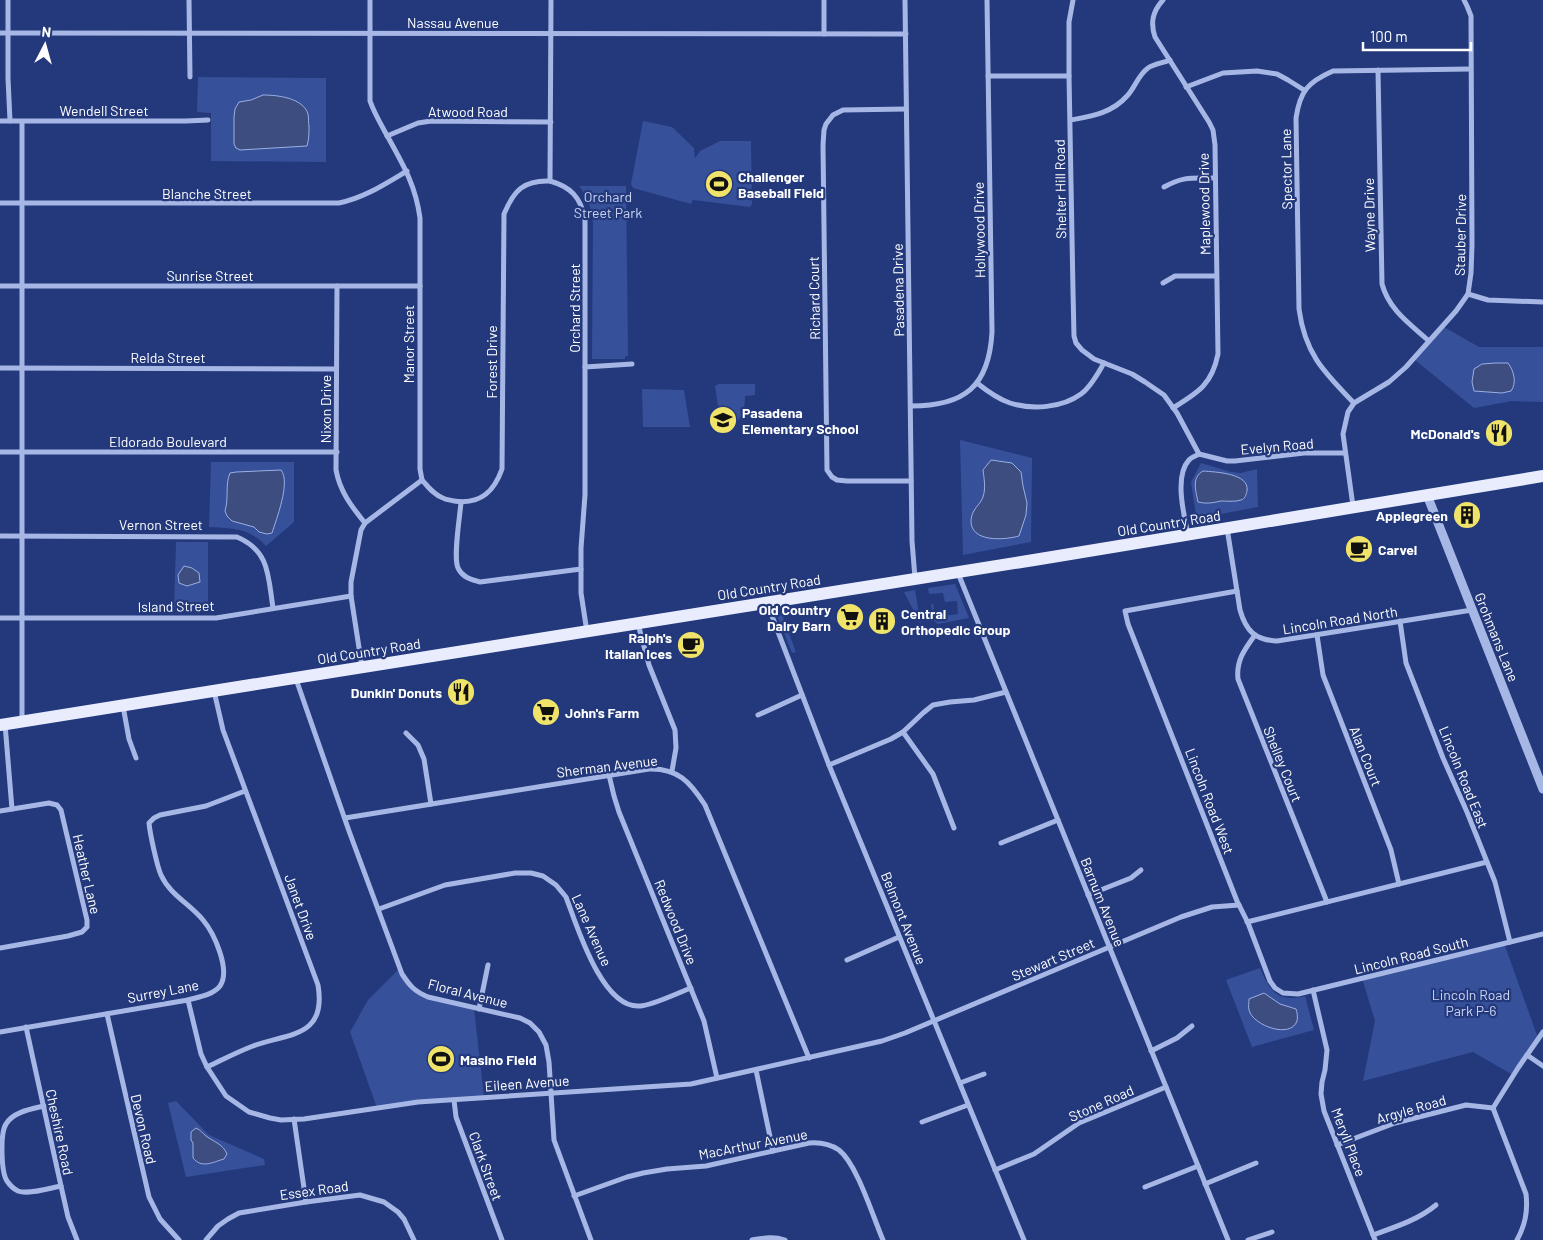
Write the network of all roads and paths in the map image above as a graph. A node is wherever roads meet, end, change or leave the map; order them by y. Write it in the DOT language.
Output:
graph roads {
  1 [pos="8,0"];
  2 [pos="189,0"];
  3 [pos="370,0"];
  4 [pos="551,0"];
  5 [pos="824,0"];
  6 [pos="905,0"];
  7 [pos="987,0"];
  8 [pos="1073,0"];
  9 [pos="1164,0"];
  10 [pos="1464,0"];
  11 [pos="0,33"];
  12 [pos="8,33"];
  13 [pos="189,34"];
  14 [pos="370,34"];
  15 [pos="551,34"];
  16 [pos="824,34"];
  17 [pos="906,34"];
  18 [pos="1170,60"];
  19 [pos="1470,69"];
  20 [pos="1378,70"];
  21 [pos="190,76"];
  22 [pos="988,76"];
  23 [pos="1070,76"];
  24 [pos="1186,86"];
  25 [pos="1304,90"];
  26 [pos="906,109"];
  27 [pos="208,120"];
  28 [pos="1071,120"];
  29 [pos="0,121"];
  30 [pos="10,121"];
  31 [pos="22,122"];
  32 [pos="551,122"];
  33 [pos="388,136"];
  34 [pos="407,172"];
  35 [pos="1215,178"];
  36 [pos="550,181"];
  37 [pos="1164,187"];
  38 [pos="0,203"];
  39 [pos="22,203"];
  40 [pos="1216,276"];
  41 [pos="1162,284"];
  42 [pos="0,286"];
  43 [pos="22,286"];
  44 [pos="337,286"];
  45 [pos="420,286"];
  46 [pos="1468,294"];
  47 [pos="1543,302"];
  48 [pos="1429,341"];
  49 [pos="1104,363"];
  50 [pos="632,364"];
  51 [pos="585,366"];
  52 [pos="0,368"];
  53 [pos="22,368"];
  54 [pos="336,368"];
  55 [pos="977,383"];
  56 [pos="1354,403"];
  57 [pos="910,406"];
  58 [pos="1173,408"];
  59 [pos="0,452"];
  60 [pos="22,452"];
  61 [pos="337,452"];
  62 [pos="1345,453"];
  63 [pos="1199,454"];
  64 [pos="1543,476"];
  65 [pos="422,480"];
  66 [pos="911,481"];
  67 [pos="1427,495"];
  68 [pos="461,502"];
  69 [pos="1353,507"];
  70 [pos="365,524"];
  71 [pos="1227,528"];
  72 [pos="1188,535"];
  73 [pos="0,536"];
  74 [pos="22,536"];
  75 [pos="581,569"];
  76 [pos="957,572"];
  77 [pos="915,579"];
  78 [pos="1237,591"];
  79 [pos="350,596"];
  80 [pos="767,603"];
  81 [pos="273,608"];
  82 [pos="1472,610"];
  83 [pos="0,618"];
  84 [pos="22,618"];
  85 [pos="1400,621"];
  86 [pos="638,624"];
  87 [pos="587,632"];
  88 [pos="1255,635"];
  89 [pos="1317,635"];
  90 [pos="362,667"];
  91 [pos="296,678"];
  92 [pos="214,691"];
  93 [pos="1006,692"];
  94 [pos="802,695"];
  95 [pos="123,706"];
  96 [pos="758,715"];
  97 [pos="22,722"];
  98 [pos="3,725"];
  99 [pos="903,732"];
  100 [pos="406,733"];
  101 [pos="136,758"];
  102 [pos="829,764"];
  103 [pos="672,771"];
  104 [pos="609,775"];
  105 [pos="1543,789"];
  106 [pos="245,791"];
  107 [pos="431,804"];
  108 [pos="12,809"];
  109 [pos="0,810"];
  110 [pos="344,818"];
  111 [pos="1058,820"];
  112 [pos="954,828"];
  113 [pos="1001,843"];
  114 [pos="1487,862"];
  115 [pos="1141,870"];
  116 [pos="1400,884"];
  117 [pos="1088,895"];
  118 [pos="1327,902"];
  119 [pos="1239,905"];
  120 [pos="379,909"];
  121 [pos="1247,922"];
  122 [pos="1543,934"];
  123 [pos="900,938"];
  124 [pos="1510,942"];
  125 [pos="0,948"];
  126 [pos="1109,948"];
  127 [pos="847,960"];
  128 [pos="488,965"];
  129 [pos="691,988"];
  130 [pos="1313,990"];
  131 [pos="1283,993"];
  132 [pos="188,1000"];
  133 [pos="479,1008"];
  134 [pos="107,1014"];
  135 [pos="934,1021"];
  136 [pos="1192,1026"];
  137 [pos="26,1027"];
  138 [pos="0,1032"];
  139 [pos="1543,1032"];
  140 [pos="1151,1051"];
  141 [pos="1527,1055"];
  142 [pos="809,1058"];
  143 [pos="1543,1066"];
  144 [pos="207,1068"];
  145 [pos="756,1070"];
  146 [pos="984,1074"];
  147 [pos="717,1078"];
  148 [pos="960,1083"];
  149 [pos="1166,1087"];
  150 [pos="550,1093"];
  151 [pos="454,1100"];
  152 [pos="968,1105"];
  153 [pos="44,1106"];
  154 [pos="1494,1108"];
  155 [pos="294,1120"];
  156 [pos="922,1122"];
  157 [pos="1337,1145"];
  158 [pos="773,1151"];
  159 [pos="1256,1162"];
  160 [pos="1198,1166"];
  161 [pos="995,1170"];
  162 [pos="1205,1184"];
  163 [pos="60,1186"];
  164 [pos="1145,1187"];
  165 [pos="574,1196"];
  166 [pos="306,1202"];
  167 [pos="1436,1204"];
  168 [pos="1272,1232"];
  169 [pos="1374,1238"];
  170 [pos="77,1240"];
  171 [pos="179,1240"];
  172 [pos="206,1240"];
  173 [pos="414,1240"];
  174 [pos="502,1240"];
  175 [pos="591,1240"];
  176 [pos="752,1240"];
  177 [pos="785,1240"];
  178 [pos="882,1240"];
  179 [pos="1024,1240"];
  180 [pos="1228,1240"];
  181 [pos="1248,1240"];
  182 [pos="1516,1240"];
  1 -- 12 [label="street"];
  2 -- 13 [label="street"];
  3 -- 14 [label="street, Manor Street"];
  4 -- 15 [label="street"];
  5 -- 16 [label="street"];
  6 -- 17 [label="street, Pasadena Drive"];
  7 -- 22 [label="street, Hollywood Drive"];
  8 -- 23 [label="street, Shelter Hill Road"];
  9 -- 18 [label="street, Maplewood Drive"];
  10 -- 19 [label="street, Stauber Drive"];
  11 -- 12 [label="street, Nassau Avenue"];
  12 -- 13 [label="street, Nassau Avenue"];
  12 -- 30 [label="street"];
  13 -- 14 [label="street, Nassau Avenue"];
  13 -- 21 [label="street"];
  14 -- 15 [label="street, Nassau Avenue"];
  14 -- 33 [label="street, Manor Street"];
  15 -- 16 [label="street, Nassau Avenue"];
  15 -- 32 [label="street"];
  16 -- 17 [label="street, Nassau Avenue"];
  17 -- 26 [label="street, Pasadena Drive"];
  18 -- 24 [label="street, Maplewood Drive"];
  18 -- 28 [label="street"];
  19 -- 20 [label="street"];
  19 -- 46 [label="street, Stauber Drive"];
  20 -- 25 [label="street"];
  20 -- 48 [label="street, Wayne Drive"];
  22 -- 23 [label="street"];
  22 -- 55 [label="street, Hollywood Drive"];
  23 -- 28 [label="street, Shelter Hill Road"];
  24 -- 25 [label="street"];
  24 -- 35 [label="street, Maplewood Drive"];
  25 -- 56 [label="street, Spector Lane"];
  26 -- 57 [label="street, Pasadena Drive"];
  26 -- 66 [label="street, Richard Court"];
  27 -- 31 [label="street, Wendell Street"];
  28 -- 49 [label="street, Shelter Hill Road"];
  29 -- 30 [label="street, Wendell Street"];
  30 -- 31 [label="street, Wendell Street"];
  31 -- 39 [label="street"];
  32 -- 33 [label="street, Atwood Road"];
  32 -- 36 [label="street"];
  33 -- 34 [label="street, Manor Street"];
  34 -- 39 [label="street, Blanche Street"];
  34 -- 45 [label="street, Manor Street"];
  35 -- 37 [label="street"];
  35 -- 40 [label="street, Maplewood Drive"];
  36 -- 51 [label="street, Orchard Street"];
  36 -- 68 [label="street, Forest Drive"];
  38 -- 39 [label="street, Blanche Street"];
  39 -- 43 [label="street"];
  40 -- 41 [label="street"];
  40 -- 58 [label="street, Maplewood Drive"];
  42 -- 43 [label="street, Sunrise Street"];
  43 -- 44 [label="street, Sunrise Street"];
  43 -- 53 [label="street"];
  44 -- 45 [label="street, Sunrise Street"];
  44 -- 54 [label="street, Nixon Drive"];
  45 -- 65 [label="street, Manor Street"];
  46 -- 47 [label="street"];
  46 -- 48 [label="street, Stauber Drive"];
  48 -- 56 [label="street, Stauber Drive"];
  49 -- 55 [label="street"];
  49 -- 58 [label="street"];
  50 -- 51 [label="street"];
  51 -- 75 [label="street, Orchard Street"];
  52 -- 53 [label="street, Relda Street"];
  53 -- 54 [label="street, Relda Street"];
  53 -- 60 [label="street"];
  54 -- 61 [label="street, Nixon Drive"];
  55 -- 57 [label="street, Hollywood Drive"];
  56 -- 62 [label="street"];
  57 -- 66 [label="street, Pasadena Drive"];
  58 -- 63 [label="street"];
  59 -- 60 [label="street, Eldorado Boulevard"];
  60 -- 61 [label="street, Eldorado Boulevard"];
  60 -- 74 [label="street"];
  61 -- 70 [label="street, Nixon Drive"];
  62 -- 63 [label="street, Evelyn Road"];
  62 -- 69 [label="street"];
  63 -- 72 [label="street"];
  64 -- 67 [label="main road, Old Country Road"];
  65 -- 68 [label="street"];
  65 -- 70 [label="street"];
  66 -- 77 [label="street, Pasadena Drive"];
  67 -- 69 [label="main road, Old Country Road"];
  67 -- 82 [label="street, Grohmans Lane"];
  68 -- 75 [label="street"];
  69 -- 71 [label="main road, Old Country Road"];
  70 -- 79 [label="street"];
  71 -- 72 [label="main road, Old Country Road"];
  71 -- 78 [label="street"];
  72 -- 76 [label="main road, Old Country Road"];
  73 -- 74 [label="street, Vernon Street"];
  74 -- 81 [label="street, Vernon Street"];
  74 -- 84 [label="street"];
  75 -- 87 [label="street, Orchard Street"];
  76 -- 77 [label="main road, Old Country Road"];
  76 -- 93 [label="street, Barnum Avenue"];
  77 -- 80 [label="main road, Old Country Road"];
  78 -- 88 [label="street"];
  78 -- 119 [label="street, Lincoln Road West"];
  79 -- 81 [label="street, Island Street"];
  79 -- 90 [label="street"];
  80 -- 86 [label="main road, Old Country Road"];
  80 -- 94 [label="street, Belmont Avenue"];
  81 -- 84 [label="street, Island Street"];
  82 -- 85 [label="street, Lincoln Road North"];
  82 -- 105 [label="street, Grohmans Lane"];
  83 -- 84 [label="street, Island Street"];
  84 -- 97 [label="street"];
  85 -- 89 [label="street, Lincoln Road North"];
  85 -- 114 [label="street, Lincoln Road East"];
  86 -- 87 [label="main road, Old Country Road"];
  86 -- 103 [label="street"];
  87 -- 90 [label="main road, Old Country Road"];
  88 -- 89 [label="street, Lincoln Road North"];
  88 -- 118 [label="street, Shelley Court"];
  89 -- 116 [label="street, Alan Court"];
  90 -- 91 [label="main road, Old Country Road"];
  91 -- 92 [label="main road, Old Country Road"];
  91 -- 110 [label="street, Floral Avenue"];
  92 -- 95 [label="main road, Old Country Road"];
  92 -- 106 [label="street, Janet Drive"];
  93 -- 99 [label="street"];
  93 -- 111 [label="street, Barnum Avenue"];
  94 -- 96 [label="street"];
  94 -- 102 [label="street, Belmont Avenue"];
  95 -- 97 [label="main road, Old Country Road"];
  95 -- 101 [label="street"];
  97 -- 98 [label="main road, Old Country Road"];
  98 -- 108 [label="street"];
  99 -- 102 [label="street"];
  99 -- 112 [label="street"];
  100 -- 107 [label="street"];
  102 -- 123 [label="street, Belmont Avenue"];
  103 -- 104 [label="street, Sherman Avenue"];
  103 -- 142 [label="street, Sherman Avenue"];
  104 -- 107 [label="street, Sherman Avenue"];
  104 -- 129 [label="street, Redwood Drive"];
  106 -- 132 [label="street, Surrey Lane"];
  106 -- 144 [label="street, Janet Drive"];
  107 -- 110 [label="street, Sherman Avenue"];
  108 -- 109 [label="street"];
  108 -- 125 [label="street, Heather Lane"];
  110 -- 120 [label="street, Floral Avenue"];
  111 -- 113 [label="street"];
  111 -- 117 [label="street, Barnum Avenue"];
  114 -- 116 [label="street"];
  114 -- 124 [label="street, Lincoln Road East"];
  115 -- 117 [label="street"];
  116 -- 118 [label="street"];
  117 -- 126 [label="street, Barnum Avenue"];
  118 -- 121 [label="street"];
  119 -- 121 [label="street, Lincoln Road West"];
  119 -- 126 [label="street, Stewart Street"];
  120 -- 129 [label="street, Lane Avenue"];
  120 -- 133 [label="street, Floral Avenue"];
  121 -- 131 [label="street, Lincoln Road West"];
  122 -- 124 [label="street, Lincoln Road South"];
  123 -- 127 [label="street"];
  123 -- 135 [label="street, Belmont Avenue"];
  124 -- 130 [label="street, Lincoln Road South"];
  126 -- 135 [label="street, Stewart Street"];
  126 -- 140 [label="street, Barnum Avenue"];
  128 -- 133 [label="street"];
  129 -- 147 [label="street, Redwood Drive"];
  130 -- 131 [label="street, Lincoln Road South"];
  130 -- 157 [label="street, Meryll Place"];
  132 -- 134 [label="street, Surrey Lane"];
  132 -- 144 [label="street, Eileen Avenue"];
  133 -- 150 [label="street, Floral Avenue"];
  134 -- 137 [label="street, Surrey Lane"];
  134 -- 171 [label="street, Devon Road"];
  135 -- 142 [label="street, Eileen Avenue"];
  135 -- 148 [label="street, Belmont Avenue"];
  136 -- 140 [label="street"];
  137 -- 138 [label="street, Surrey Lane"];
  137 -- 153 [label="street, Cheshire Road"];
  139 -- 141 [label="street"];
  140 -- 149 [label="street, Barnum Avenue"];
  141 -- 143 [label="street"];
  141 -- 154 [label="street"];
  142 -- 145 [label="street, Eileen Avenue"];
  144 -- 155 [label="street, Eileen Avenue"];
  145 -- 147 [label="street, Eileen Avenue"];
  145 -- 158 [label="street"];
  146 -- 148 [label="street"];
  147 -- 150 [label="street, Eileen Avenue"];
  148 -- 152 [label="street, Belmont Avenue"];
  149 -- 160 [label="street, Barnum Avenue"];
  149 -- 161 [label="street, Stone Road"];
  150 -- 151 [label="street, Eileen Avenue"];
  150 -- 165 [label="street, Floral Avenue"];
  151 -- 155 [label="street, Eileen Avenue"];
  151 -- 174 [label="street, Clark Street"];
  152 -- 156 [label="street"];
  152 -- 161 [label="street, Belmont Avenue"];
  153 -- 163 [label="street, Cheshire Road"];
  153 -- 163 [label="street"];
  154 -- 157 [label="street, Argyle Road"];
  154 -- 182 [label="street"];
  155 -- 166 [label="street"];
  157 -- 169 [label="street, Meryll Place"];
  158 -- 165 [label="street, MacArthur Avenue"];
  158 -- 178 [label="street, MacArthur Avenue"];
  159 -- 162 [label="street"];
  160 -- 162 [label="street, Barnum Avenue"];
  160 -- 164 [label="street"];
  161 -- 179 [label="street, Belmont Avenue"];
  162 -- 180 [label="street, Barnum Avenue"];
  163 -- 170 [label="street, Cheshire Road"];
  165 -- 175 [label="street, Floral Avenue"];
  166 -- 172 [label="street, Essex Road"];
  166 -- 173 [label="street, Essex Road"];
  167 -- 169 [label="street"];
  168 -- 181 [label="street"];
  176 -- 177 [label="street"];
}
